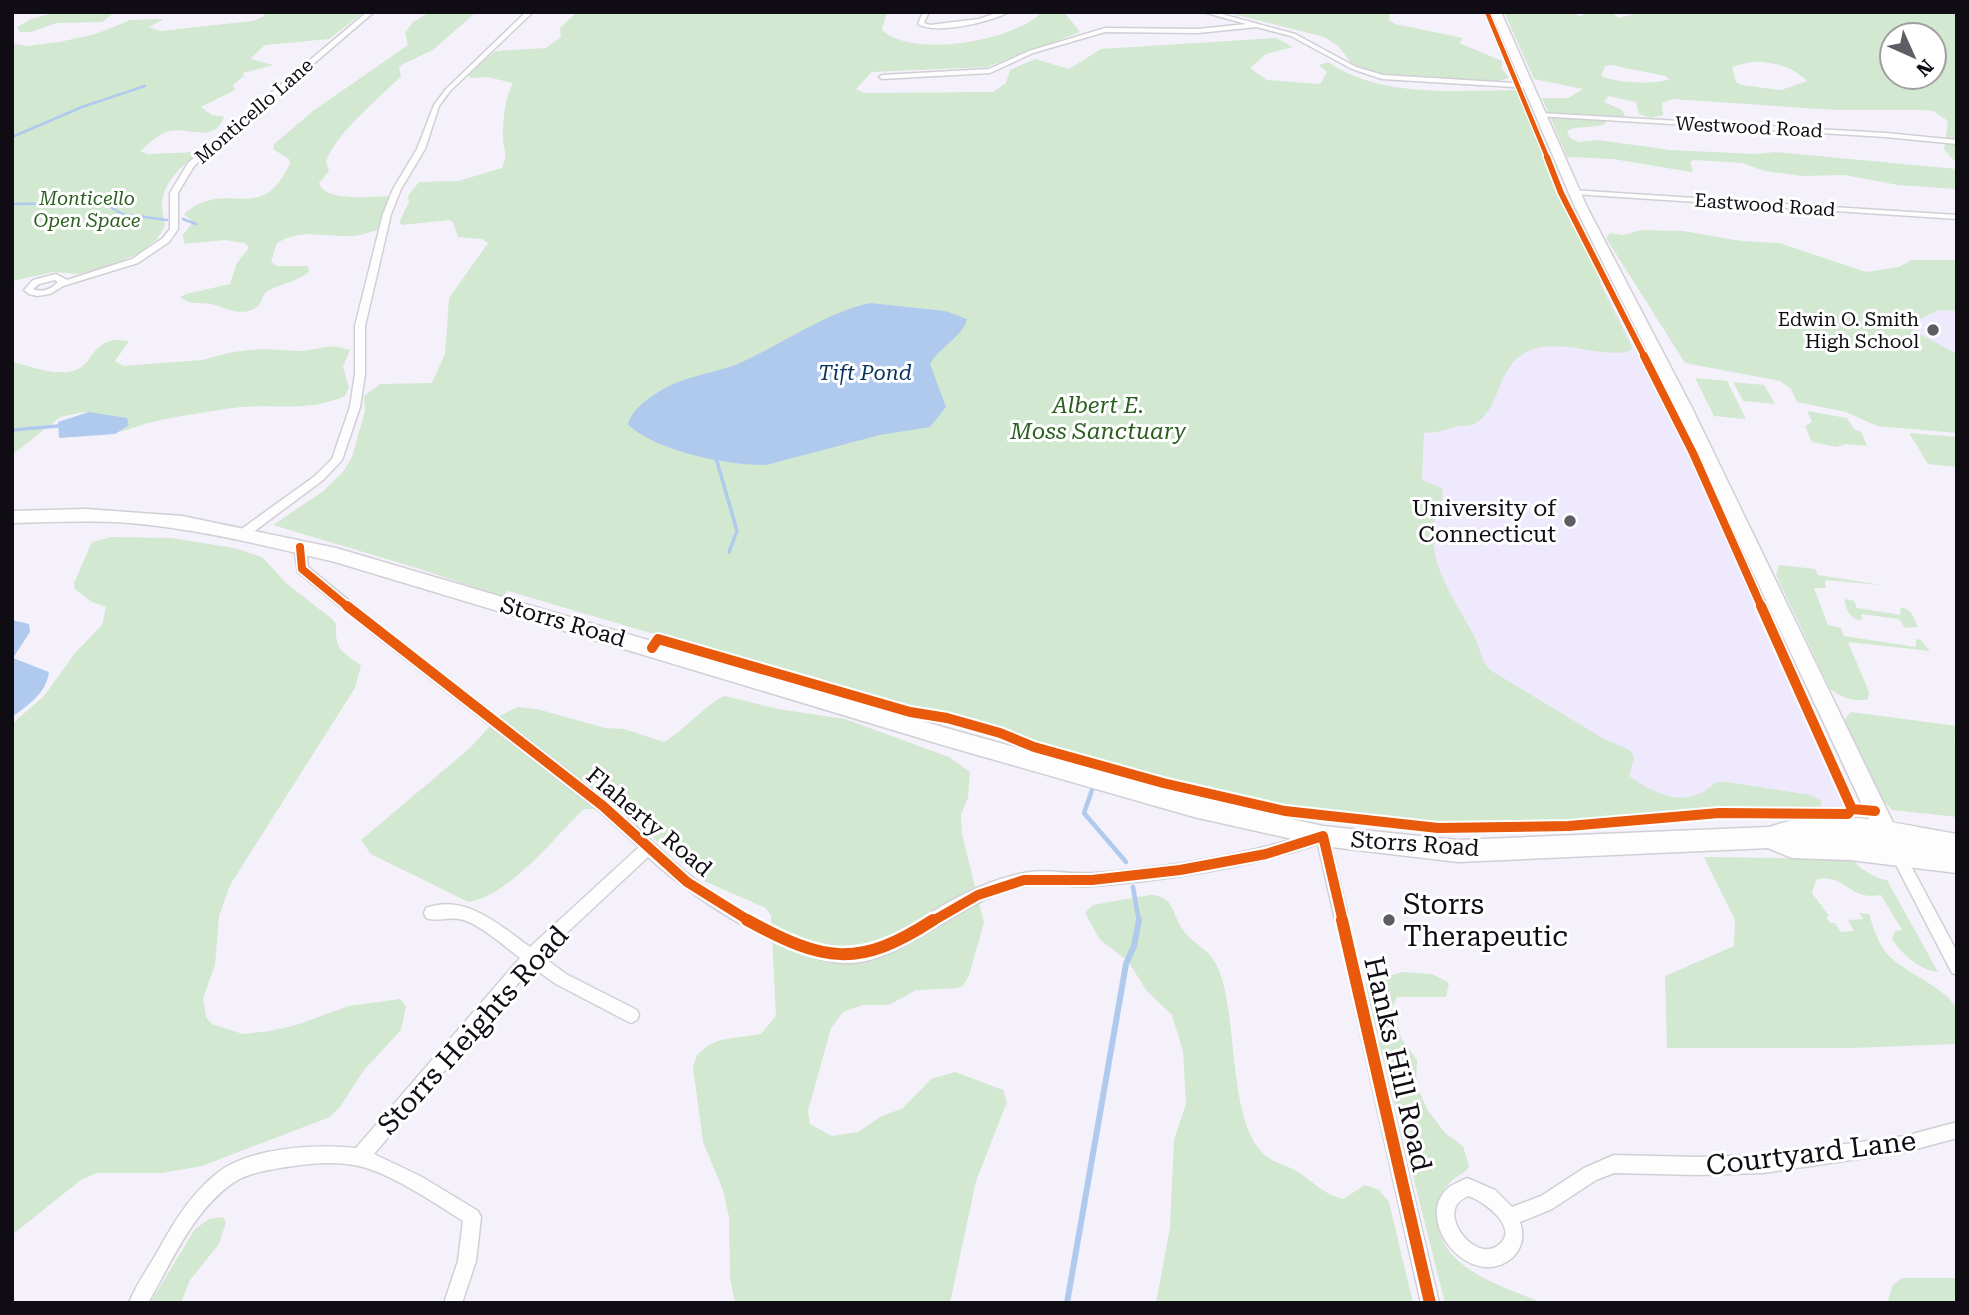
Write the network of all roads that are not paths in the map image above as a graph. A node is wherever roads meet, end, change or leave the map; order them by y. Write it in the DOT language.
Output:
graph roads {
  1 [pos="371,12"];
  2 [pos="530,12"];
  3 [pos="926,12"];
  4 [pos="1006,12"];
  5 [pos="1206,12"];
  6 [pos="1496,12"];
  7 [pos="1258,25"];
  8 [pos="882,77"];
  9 [pos="1529,86"];
  10 [pos="1540,114"];
  11 [pos="1957,142"];
  12 [pos="1574,192"];
  13 [pos="1957,218"];
  14 [pos="62,284"];
  15 [pos="12,517"];
  16 [pos="244,533"];
  17 [pos="300,547"];
  18 [pos="1323,836"];
  19 [pos="1893,845"];
  20 [pos="1957,845"];
  21 [pos="649,847"];
  22 [pos="1957,862"];
  23 [pos="431,914"];
  24 [pos="530,957"];
  25 [pos="1957,968"];
  26 [pos="631,1015"];
  27 [pos="1957,1129"];
  28 [pos="360,1157"];
  29 [pos="1509,1217"];
  30 [pos="138,1303"];
  31 [pos="453,1303"];
  32 [pos="1430,1303"];
  1 -- 14 [label="street, Monticello Lane"];
  2 -- 16 [label="street"];
  3 -- 4 [label="street"];
  5 -- 7 [label="street"];
  6 -- 9 [label="main road"];
  7 -- 8 [label="street"];
  7 -- 9 [label="street"];
  9 -- 10 [label="main road"];
  10 -- 11 [label="street, Westwood Road"];
  10 -- 12 [label="main road"];
  12 -- 13 [label="street, Eastwood Road"];
  12 -- 19 [label="main road"];
  15 -- 16 [label="main road, Storrs Road"];
  16 -- 17 [label="main road, Storrs Road"];
  17 -- 18 [label="main road, Storrs Road"];
  17 -- 21 [label="street, Flaherty Road"];
  18 -- 19 [label="main road, Storrs Road"];
  18 -- 21 [label="street, Flaherty Road"];
  18 -- 32 [label="street, Hanks Hill Road"];
  19 -- 20 [label="main road, Storrs Road"];
  19 -- 22 [label="main road, Storrs Road"];
  19 -- 25 [label="street"];
  21 -- 24 [label="street, Storrs Heights Road"];
  23 -- 24 [label="street"];
  24 -- 26 [label="street"];
  24 -- 28 [label="street, Storrs Heights Road"];
  27 -- 29 [label="street, Courtyard Lane"];
  28 -- 30 [label="street, Storrs Heights Road"];
  28 -- 31 [label="street, Storrs Heights Road"];
}
